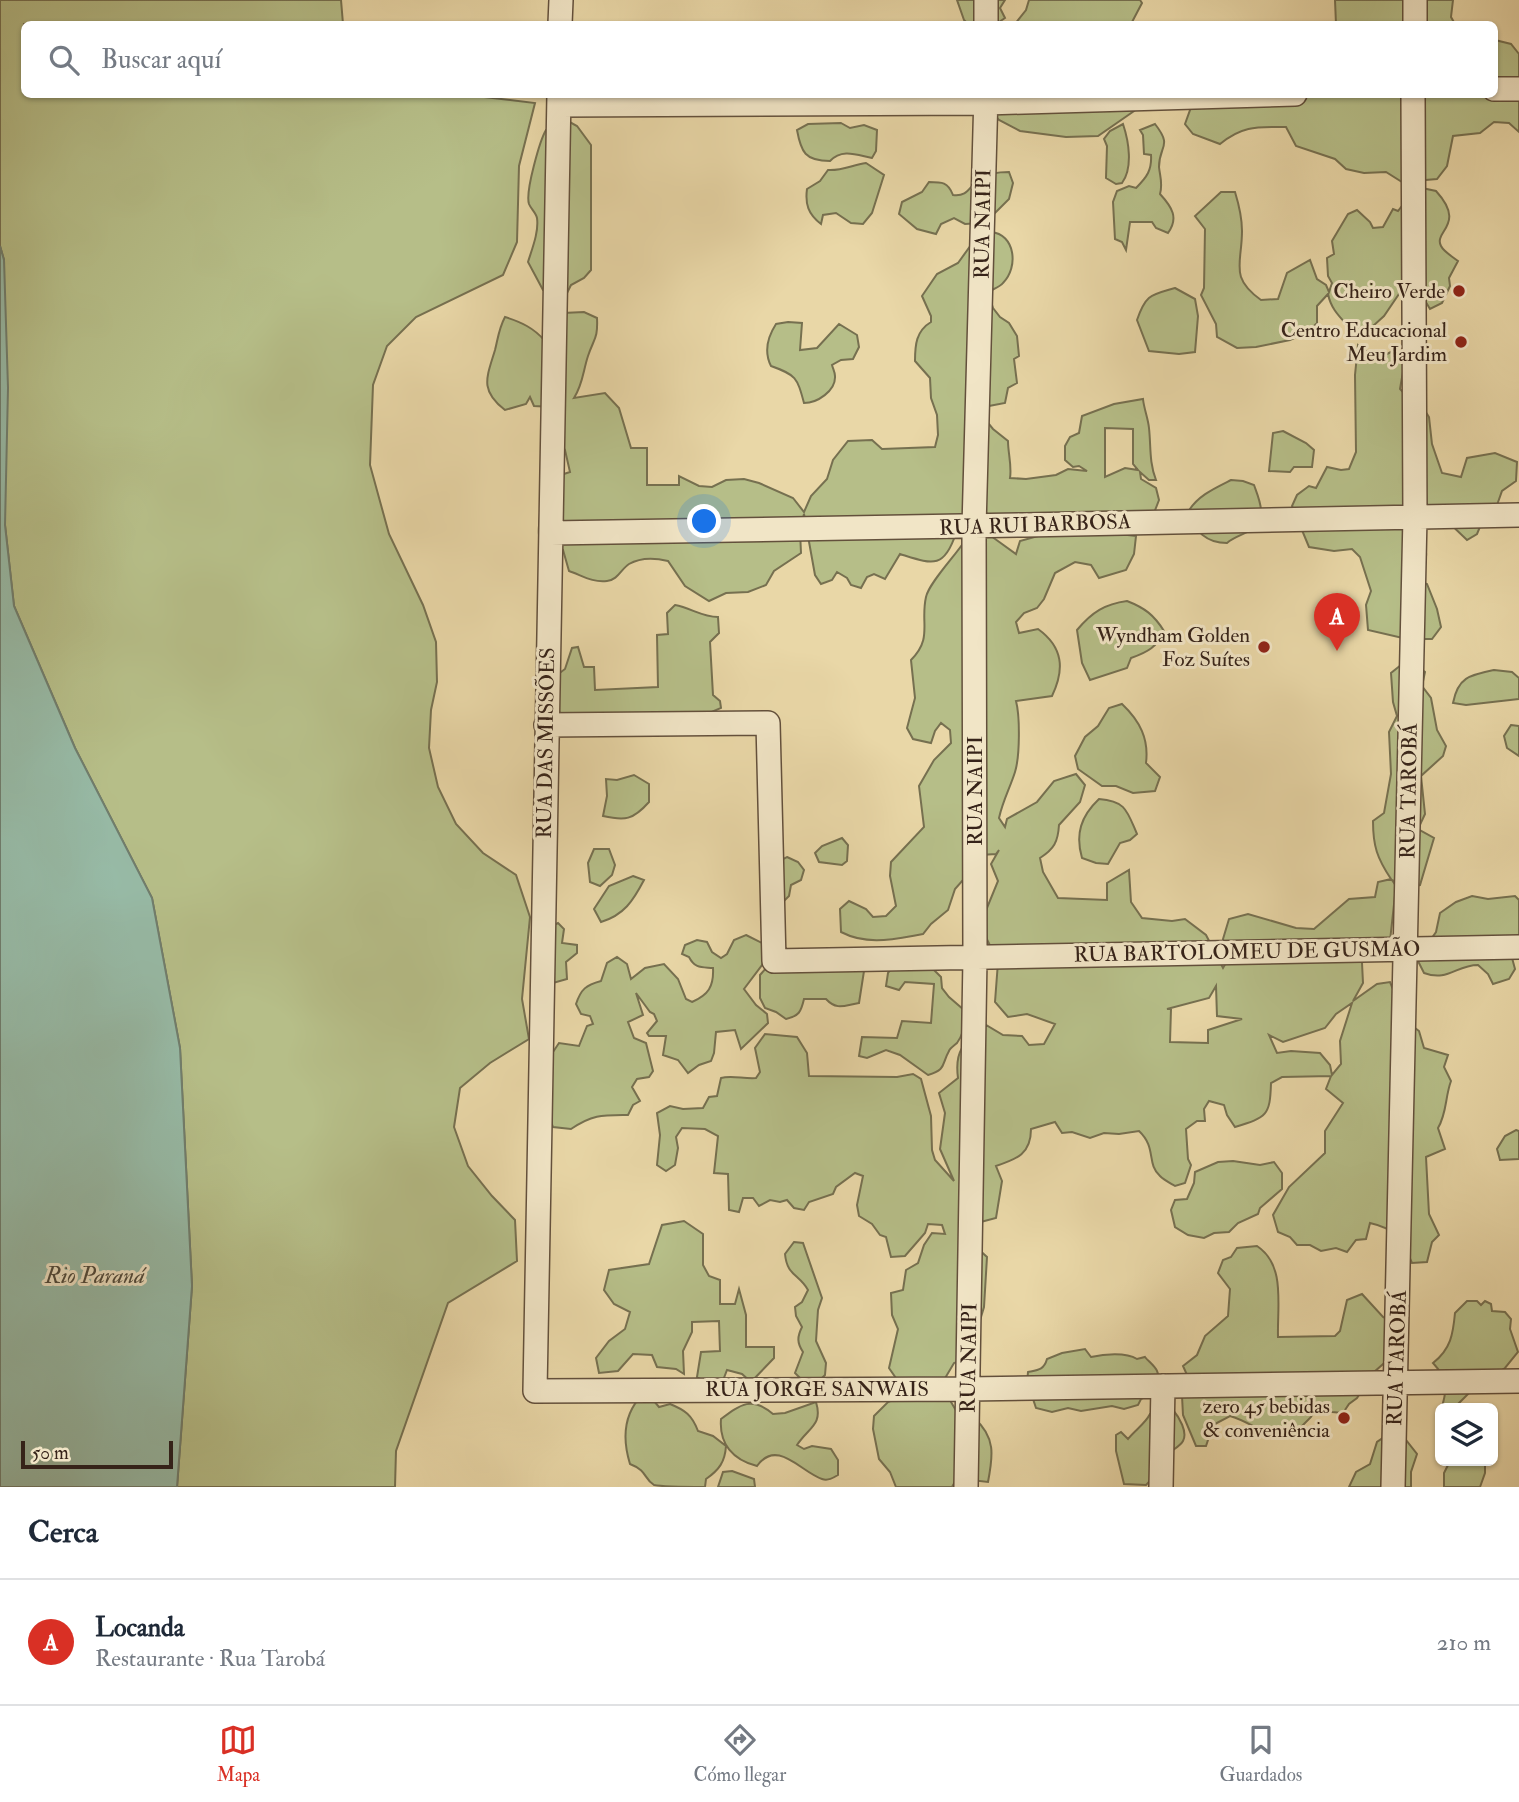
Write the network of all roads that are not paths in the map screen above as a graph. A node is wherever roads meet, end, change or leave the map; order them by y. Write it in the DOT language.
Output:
graph roads {
  1 [pos="561,0"];
  2 [pos="986,0"];
  3 [pos="1415,0"];
  4 [pos="560,21"];
  5 [pos="986,21"];
  6 [pos="1415,21"];
  7 [pos="1498,89"];
  8 [pos="1519,89"];
  9 [pos="1048,98"];
  10 [pos="1413,98"];
  11 [pos="986,99"];
  12 [pos="559,100"];
  13 [pos="1519,515"];
  14 [pos="1415,517"];
  15 [pos="974,527"];
  16 [pos="551,533"];
  17 [pos="546,725"];
  18 [pos="1519,947"];
  19 [pos="1406,949"];
  20 [pos="975,958"];
  21 [pos="1519,1381"];
  22 [pos="1397,1383"];
  23 [pos="1163,1386"];
  24 [pos="968,1389"];
  25 [pos="535,1391"];
  26 [pos="966,1487"];
  27 [pos="1161,1487"];
  28 [pos="1393,1487"];
  1 -- 4 [label="street"];
  2 -- 5 [label="street"];
  3 -- 6 [label="street"];
  7 -- 8 [label="street"];
  9 -- 11 [label="street"];
  10 -- 14 [label="street, RUA TAROBÁ"];
  11 -- 12 [label="street"];
  11 -- 15 [label="street, RUA NAIPI"];
  12 -- 16 [label="street, RUA DAS MISSÕES"];
  13 -- 14 [label="street, RUA RUI BARBOSA"];
  14 -- 15 [label="street, RUA RUI BARBOSA"];
  14 -- 19 [label="street, RUA TAROBÁ"];
  15 -- 16 [label="street, RUA RUI BARBOSA"];
  15 -- 20 [label="street, RUA NAIPI"];
  16 -- 17 [label="street, RUA DAS MISSÕES"];
  17 -- 20 [label="street, RUA BARTOLOMEU DE GUSMÃO"];
  17 -- 25 [label="street, RUA DAS MISSÕES"];
  18 -- 19 [label="street, RUA BARTOLOMEU DE GUSMÃO"];
  19 -- 20 [label="street, RUA BARTOLOMEU DE GUSMÃO"];
  19 -- 22 [label="street, RUA TAROBÁ"];
  20 -- 24 [label="street, RUA NAIPI"];
  21 -- 22 [label="street, RUA JORGE SANWAIS"];
  22 -- 23 [label="street, RUA JORGE SANWAIS"];
  22 -- 28 [label="street, RUA TAROBÁ"];
  23 -- 24 [label="street, RUA JORGE SANWAIS"];
  23 -- 27 [label="street"];
  24 -- 25 [label="street, RUA JORGE SANWAIS"];
  24 -- 26 [label="street, RUA NAIPI"];
}
